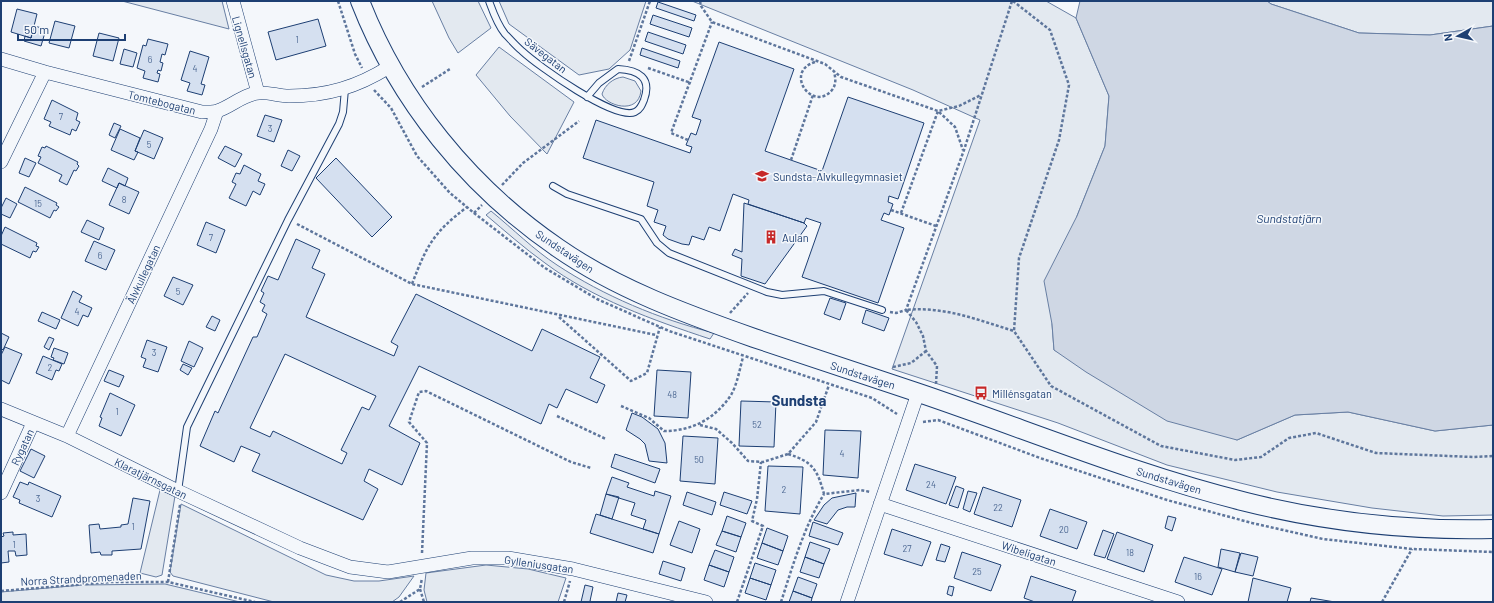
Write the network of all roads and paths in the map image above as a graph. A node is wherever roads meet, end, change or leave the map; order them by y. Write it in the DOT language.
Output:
graph roads {
  1 [pos="232,1"];
  2 [pos="338,1"];
  3 [pos="360,1"];
  4 [pos="489,1"];
  5 [pos="650,1"];
  6 [pos="700,1"];
  7 [pos="1013,1"];
  8 [pos="712,22"];
  9 [pos="1,59"];
  10 [pos="629,61"];
  11 [pos="818,62"];
  12 [pos="636,64"];
  13 [pos="360,65"];
  14 [pos="644,66"];
  15 [pos="389,67"];
  16 [pos="450,69"];
  17 [pos="626,70"];
  18 [pos="45,72"];
  19 [pos="834,72"];
  20 [pos="691,83"];
  21 [pos="345,89"];
  22 [pos="417,90"];
  23 [pos="258,93"];
  24 [pos="813,95"];
  25 [pos="981,95"];
  26 [pos="587,97"];
  27 [pos="217,111"];
  28 [pos="938,111"];
  29 [pos="579,121"];
  30 [pos="688,140"];
  31 [pos="964,150"];
  32 [pos="791,160"];
  33 [pos="1,162"];
  34 [pos="505,182"];
  35 [pos="554,186"];
  36 [pos="467,207"];
  37 [pos="891,210"];
  38 [pos="901,213"];
  39 [pos="288,220"];
  40 [pos="936,226"];
  41 [pos="412,284"];
  42 [pos="882,310"];
  43 [pos="906,310"];
  44 [pos="558,316"];
  45 [pos="660,327"];
  46 [pos="1014,331"];
  47 [pos="656,335"];
  48 [pos="743,357"];
  49 [pos="829,385"];
  50 [pos="926,396"];
  51 [pos="621,406"];
  52 [pos="1,409"];
  53 [pos="557,416"];
  54 [pos="33,423"];
  55 [pos="700,425"];
  56 [pos="67,436"];
  57 [pos="606,439"];
  58 [pos="788,454"];
  59 [pos="1493,456"];
  60 [pos="761,462"];
  61 [pos="591,468"];
  62 [pos="178,491"];
  63 [pos="1,493"];
  64 [pos="824,494"];
  65 [pos="881,499"];
  66 [pos="1493,529"];
  67 [pos="300,548"];
  68 [pos="1412,549"];
  69 [pos="422,567"];
  70 [pos="574,569"];
  71 [pos="168,582"];
  72 [pos="420,590"];
  73 [pos="1,591"];
  74 [pos="255,602"];
  75 [pos="400,602"];
  76 [pos="424,602"];
  77 [pos="564,602"];
  78 [pos="706,602"];
  79 [pos="737,602"];
  80 [pos="781,602"];
  81 [pos="847,602"];
  82 [pos="1178,602"];
  83 [pos="1382,602"];
  1 -- 23 [label="street, Lignellsgatan"];
  2 -- 13 [label="path"];
  3 -- 15 [label="street, Sundstavägen"];
  4 -- 26 [label="lane, Sävegatan"];
  5 -- 10 [label="path"];
  6 -- 8 [label="path"];
  7 -- 25 [label="path"];
  7 -- 46 [label="path"];
  8 -- 11 [label="path"];
  8 -- 20 [label="path"];
  9 -- 18 [label="street, Tomtebogatan"];
  10 -- 12 [label="path"];
  10 -- 17 [label="path"];
  11 -- 19 [label="path"];
  11 -- 24 [label="path"];
  14 -- 20 [label="path"];
  15 -- 21 [label="street, Tomtebogatan"];
  15 -- 50 [label="street, Sundstavägen"];
  16 -- 22 [label="path"];
  17 -- 26 [label="lane"];
  17 -- 26 [label="lane, Sävegatan"];
  18 -- 27 [label="street, Tomtebogatan"];
  18 -- 33 [label="street"];
  19 -- 24 [label="path"];
  19 -- 28 [label="path"];
  20 -- 30 [label="path"];
  21 -- 23 [label="street, Tomtebogatan"];
  21 -- 39 [label="lane"];
  23 -- 27 [label="street, Tomtebogatan"];
  24 -- 32 [label="path"];
  25 -- 28 [label="path"];
  25 -- 31 [label="path"];
  27 -- 56 [label="street, Älvkullegatan"];
  28 -- 31 [label="path"];
  28 -- 38 [label="path"];
  29 -- 34 [label="path"];
  31 -- 40 [label="path"];
  35 -- 42 [label="lane"];
  36 -- 41 [label="path"];
  37 -- 38 [label="path"];
  38 -- 40 [label="path"];
  39 -- 41 [label="path"];
  39 -- 62 [label="lane"];
  40 -- 43 [label="path"];
  41 -- 44 [label="path"];
  42 -- 43 [label="path"];
  43 -- 46 [label="path"];
  43 -- 50 [label="path"];
  44 -- 47 [label="path"];
  44 -- 47 [label="path"];
  45 -- 47 [label="path"];
  46 -- 59 [label="path"];
  48 -- 55 [label="path"];
  49 -- 58 [label="path"];
  50 -- 65 [label="street"];
  50 -- 66 [label="street, Sundstavägen"];
  51 -- 55 [label="path"];
  52 -- 54 [label="street, Klaratjärnsgatan"];
  53 -- 57 [label="path"];
  54 -- 56 [label="street, Klaratjärnsgatan"];
  54 -- 63 [label="street, Rygatan"];
  55 -- 60 [label="path"];
  56 -- 62 [label="street, Klaratjärnsgatan"];
  58 -- 60 [label="path"];
  58 -- 64 [label="path"];
  60 -- 79 [label="path"];
  61 -- 69 [label="path"];
  62 -- 67 [label="street, Klaratjärnsgatan"];
  62 -- 71 [label="path"];
  64 -- 65 [label="path"];
  64 -- 80 [label="path"];
  65 -- 81 [label="street"];
  65 -- 82 [label="street, Wibeligatan"];
  67 -- 69 [label="street, Gylleniusgatan"];
  68 -- 83 [label="path"];
  69 -- 70 [label="street, Gylleniusgatan"];
  69 -- 72 [label="path"];
  70 -- 77 [label="path"];
  70 -- 78 [label="street, Gylleniusgatan"];
  71 -- 73 [label="path, Norra Strandpromenaden"];
  71 -- 74 [label="path, Norra Strandpromenaden"];
  72 -- 75 [label="path"];
  72 -- 76 [label="path"];
}
